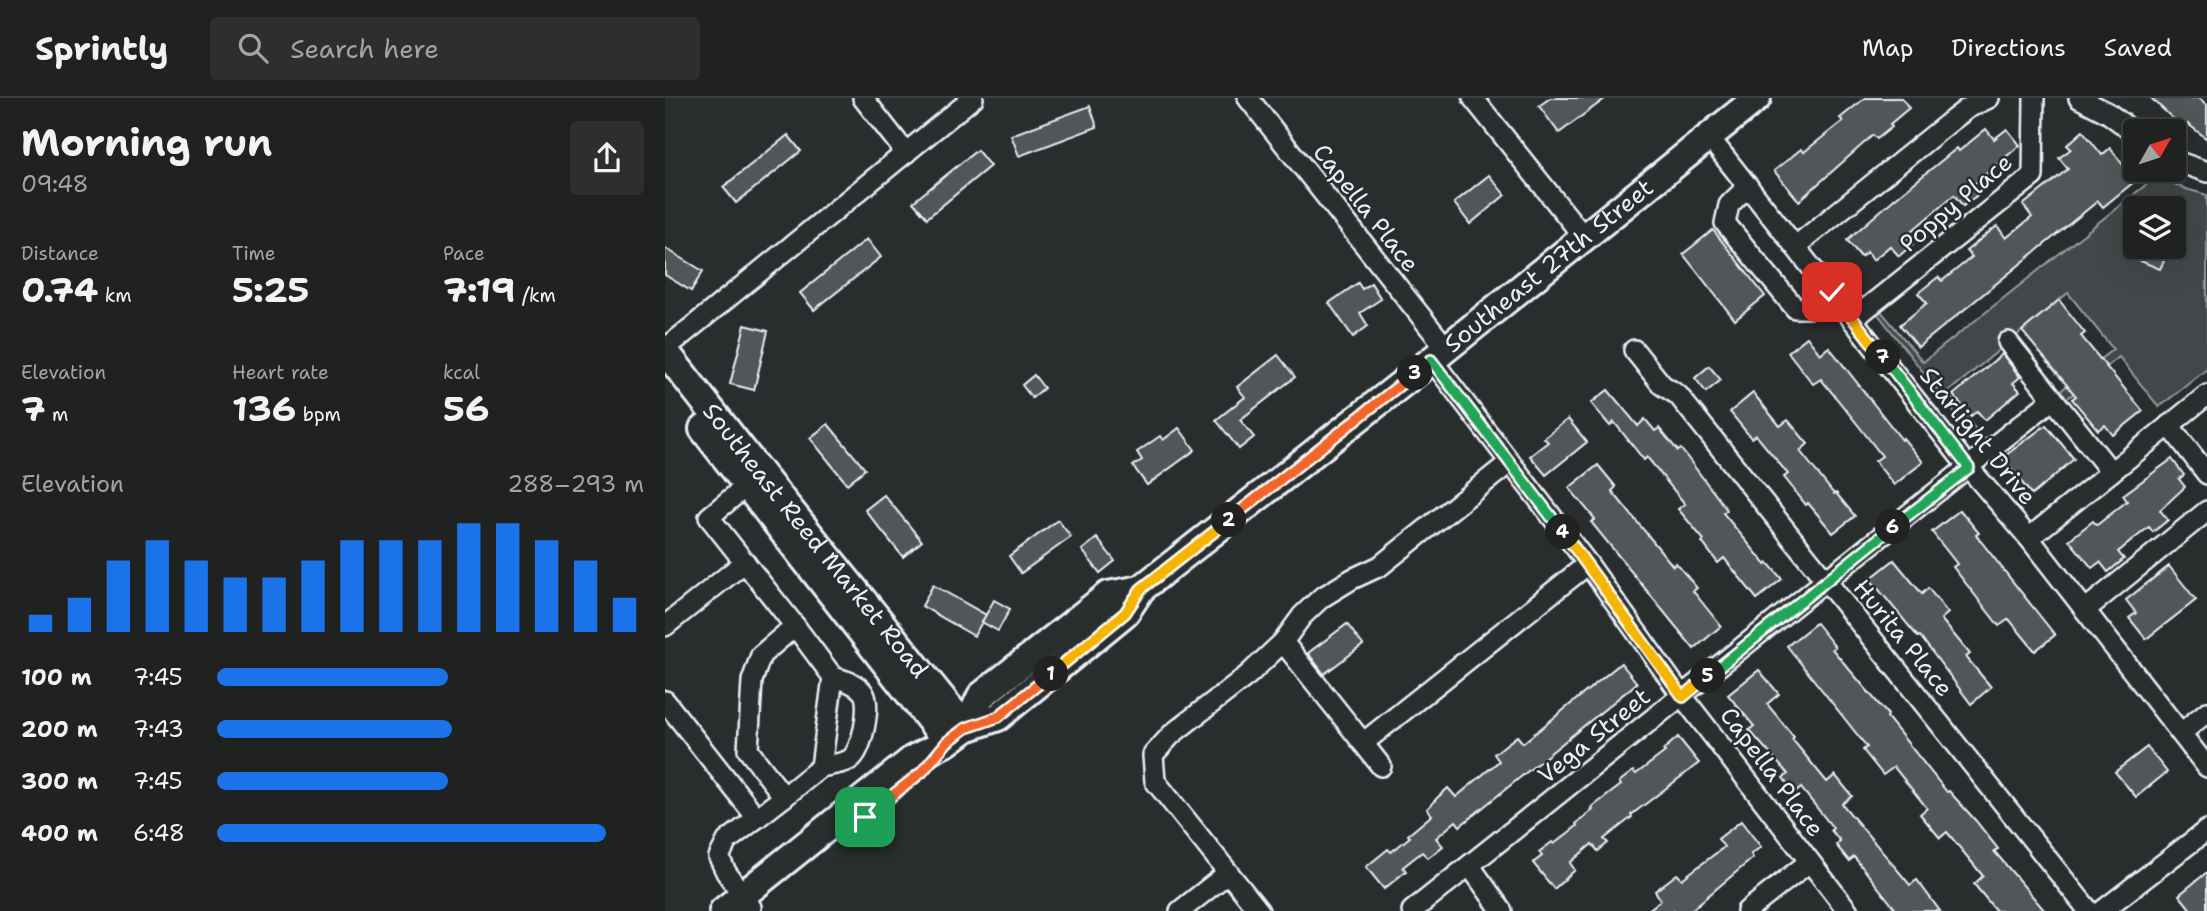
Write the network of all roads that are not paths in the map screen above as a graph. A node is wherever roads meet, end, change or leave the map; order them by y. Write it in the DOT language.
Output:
graph roads {
  1 [pos="863,98"];
  2 [pos="973,98"];
  3 [pos="1248,98"];
  4 [pos="1473,98"];
  5 [pos="1757,98"];
  6 [pos="1989,98"];
  7 [pos="2034,98"];
  8 [pos="2079,98"];
  9 [pos="2123,125"];
  10 [pos="1709,137"];
  11 [pos="906,153"];
  12 [pos="2186,165"];
  13 [pos="2207,172"];
  14 [pos="1748,186"];
  15 [pos="1583,236"];
  16 [pos="1796,246"];
  17 [pos="1832,292"];
  18 [pos="1853,318"];
  19 [pos="2008,342"];
  20 [pos="665,350"];
  21 [pos="1634,350"];
  22 [pos="1439,354"];
  23 [pos="665,379"];
  24 [pos="2207,396"];
  25 [pos="2053,399"];
  26 [pos="2169,425"];
  27 [pos="1509,463"];
  28 [pos="1969,468"];
  29 [pos="2111,472"];
  30 [pos="2207,474"];
  31 [pos="754,480"];
  32 [pos="2207,511"];
  33 [pos="2029,538"];
  34 [pos="745,562"];
  35 [pos="1588,564"];
  36 [pos="1825,580"];
  37 [pos="2085,610"];
  38 [pos="665,626"];
  39 [pos="795,626"];
  40 [pos="1283,642"];
  41 [pos="833,677"];
  42 [pos="1683,697"];
  43 [pos="665,701"];
  44 [pos="2207,712"];
  45 [pos="2181,733"];
  46 [pos="956,735"];
  47 [pos="1363,743"];
  48 [pos="1381,766"];
  49 [pos="821,767"];
  50 [pos="2207,767"];
  51 [pos="784,797"];
  52 [pos="757,818"];
  53 [pos="2207,830"];
  54 [pos="1809,862"];
  55 [pos="1470,866"];
  56 [pos="1228,873"];
  57 [pos="741,906"];
  58 [pos="1180,911"];
  59 [pos="1259,911"];
  60 [pos="1412,911"];
  61 [pos="1502,911"];
  62 [pos="1747,911"];
  63 [pos="1848,911"];
  64 [pos="2089,911"];
  65 [pos="2102,911"];
  1 -- 11 [label="street"];
  2 -- 11 [label="street"];
  3 -- 22 [label="street, Capella Place"];
  4 -- 15 [label="street"];
  5 -- 10 [label="main road, Southeast 27th Street"];
  6 -- 16 [label="street"];
  7 -- 18 [label="street, Poppy Place"];
  8 -- 9 [label="street"];
  10 -- 14 [label="street, Starlight Drive"];
  10 -- 15 [label="main road, Southeast 27th Street"];
  11 -- 20 [label="street"];
  12 -- 13 [label="street"];
  14 -- 16 [label="street, Starlight Drive"];
  14 -- 17 [label="street"];
  15 -- 22 [label="main road, Southeast 27th Street"];
  16 -- 17 [label="street, Starlight Drive"];
  17 -- 18 [label="street, Starlight Drive"];
  18 -- 28 [label="street, Starlight Drive"];
  19 -- 25 [label="street"];
  20 -- 31 [label="main road, Southeast Reed Market Road"];
  21 -- 36 [label="street, Hurita Place"];
  22 -- 27 [label="street, Capella Place"];
  22 -- 46 [label="main road, Southeast 27th Street"];
  23 -- 31 [label="main road, Southeast Reed Market Road"];
  24 -- 26 [label="street"];
  25 -- 28 [label="street, Vega Street"];
  25 -- 29 [label="street"];
  26 -- 29 [label="street"];
  26 -- 30 [label="street"];
  27 -- 35 [label="street, Capella Place"];
  27 -- 40 [label="street"];
  28 -- 33 [label="street, Starlight Drive"];
  28 -- 36 [label="street, Vega Street"];
  29 -- 33 [label="street"];
  31 -- 34 [label="street"];
  31 -- 46 [label="main road, Southeast Reed Market Road"];
  32 -- 37 [label="street"];
  33 -- 37 [label="street, Starlight Drive"];
  34 -- 38 [label="street"];
  34 -- 39 [label="street"];
  35 -- 42 [label="street, Capella Place"];
  35 -- 47 [label="street"];
  36 -- 42 [label="street, Vega Street"];
  36 -- 64 [label="street, Hurita Place"];
  37 -- 45 [label="street, Starlight Drive"];
  39 -- 41 [label="street"];
  39 -- 51 [label="street"];
  40 -- 47 [label="street"];
  40 -- 56 [label="street"];
  41 -- 49 [label="street"];
  41 -- 49 [label="street"];
  42 -- 54 [label="street, Capella Place"];
  42 -- 55 [label="street, Vega Street"];
  43 -- 52 [label="street"];
  44 -- 45 [label="street"];
  45 -- 50 [label="street, Starlight Drive"];
  46 -- 57 [label="main road"];
  47 -- 48 [label="street"];
  49 -- 51 [label="street"];
  51 -- 52 [label="street"];
  52 -- 57 [label="street"];
  53 -- 65 [label="street"];
  54 -- 62 [label="street"];
  54 -- 63 [label="street, Capella Place"];
  55 -- 60 [label="street, Vega Street"];
  55 -- 61 [label="street"];
  56 -- 58 [label="street"];
  56 -- 59 [label="street"];
}
